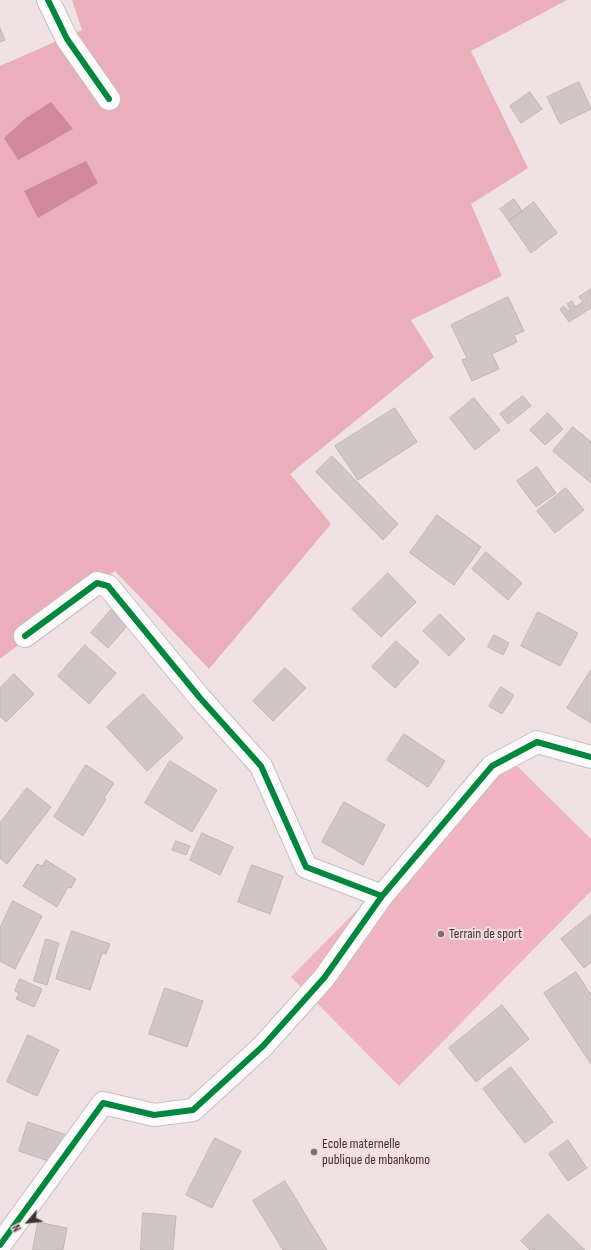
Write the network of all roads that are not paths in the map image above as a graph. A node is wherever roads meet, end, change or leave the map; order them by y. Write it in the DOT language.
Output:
graph roads {
  1 [pos="48,0"];
  2 [pos="109,99"];
  3 [pos="25,636"];
  4 [pos="591,758"];
  5 [pos="382,896"];
  6 [pos="0,1245"];
  1 -- 2 [label="street"];
  3 -- 5 [label="street"];
  4 -- 5 [label="street"];
  5 -- 6 [label="street"];
}
